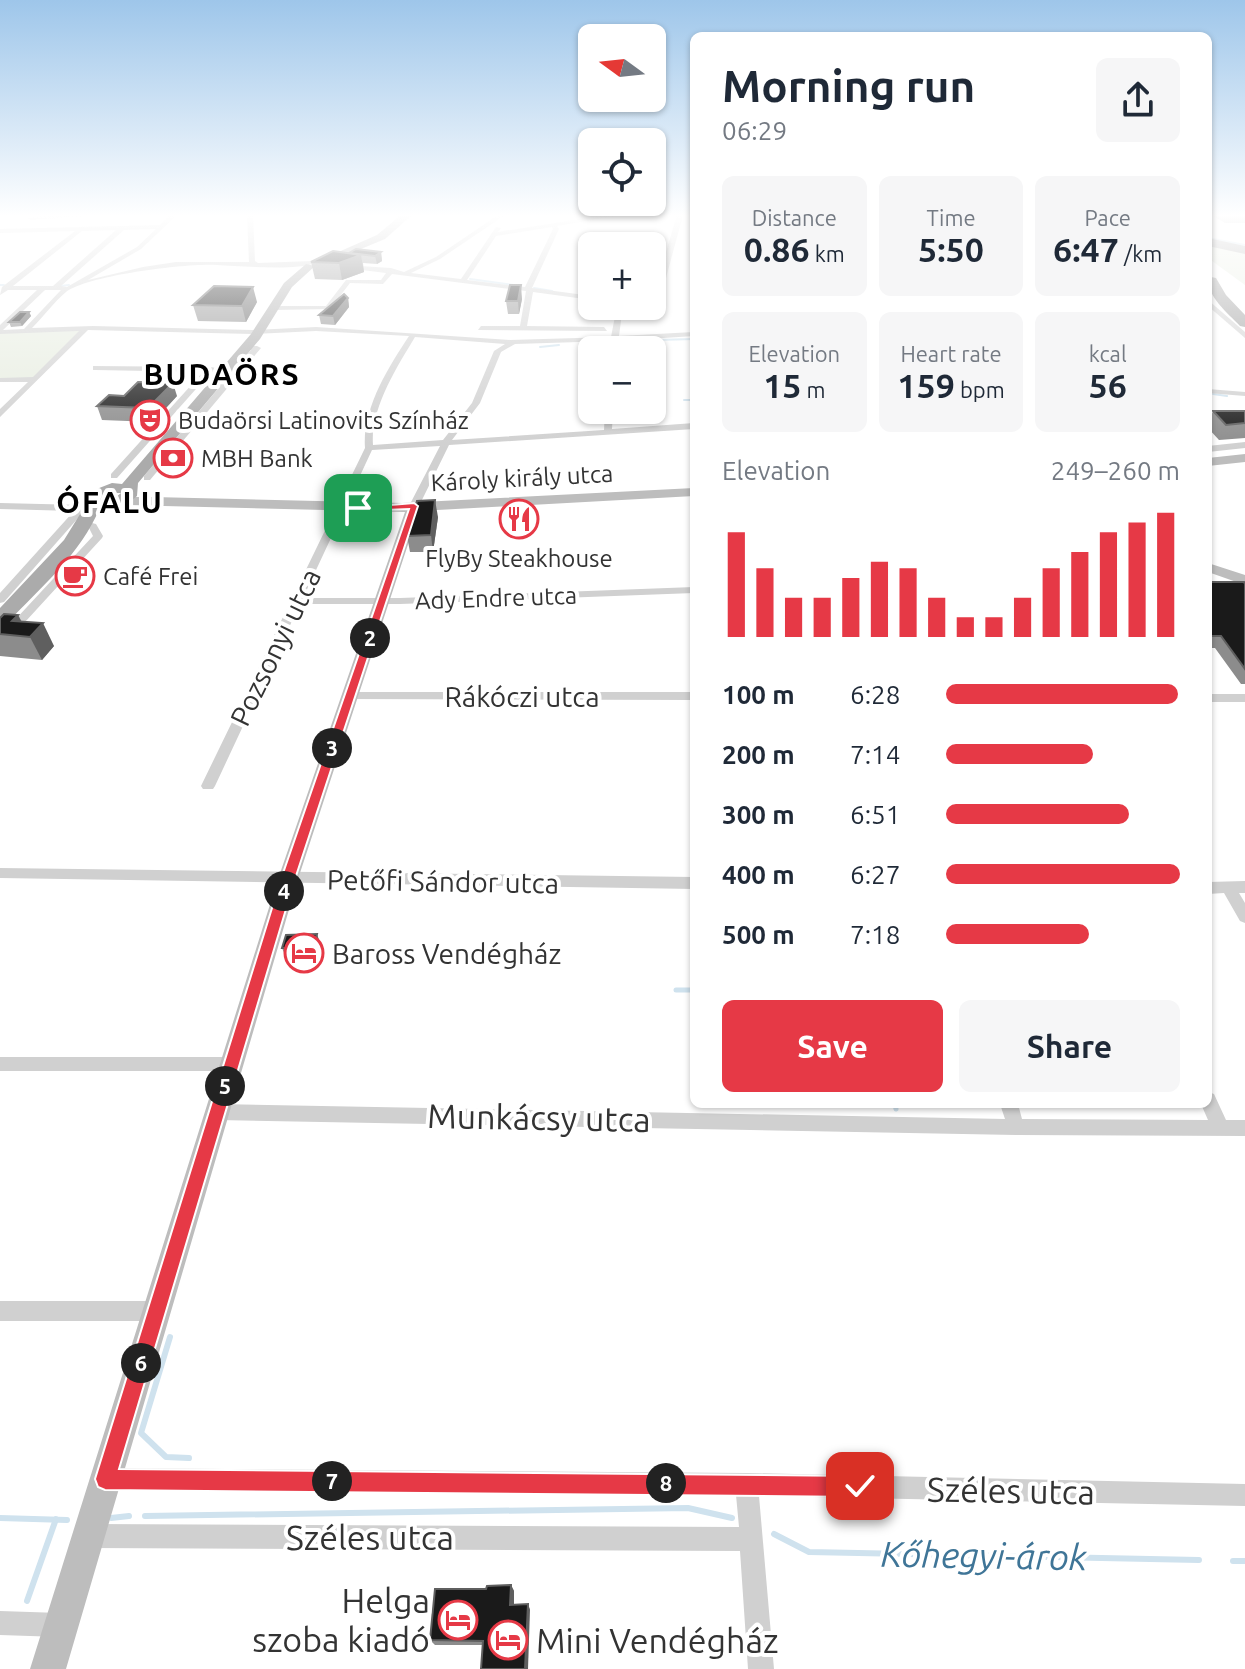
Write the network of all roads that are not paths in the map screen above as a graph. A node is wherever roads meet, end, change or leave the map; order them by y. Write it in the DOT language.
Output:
graph roads {
  1 [pos="38,293"];
  2 [pos="65,293"];
  3 [pos="283,293"];
  4 [pos="339,293"];
  5 [pos="530,293"];
  6 [pos="1218,293"];
  7 [pos="1229,293"];
  8 [pos="1212,306"];
  9 [pos="274,308"];
  10 [pos="1245,308"];
  11 [pos="1245,323"];
  12 [pos="86,328"];
  13 [pos="481,328"];
  14 [pos="523,328"];
  15 [pos="538,328"];
  16 [pos="27,330"];
  17 [pos="0,331"];
  18 [pos="263,334"];
  19 [pos="690,334"];
  20 [pos="413,335"];
  21 [pos="589,336"];
  22 [pos="666,336"];
  23 [pos="1245,336"];
  24 [pos="578,341"];
  25 [pos="666,341"];
  26 [pos="690,341"];
  27 [pos="514,342"];
  28 [pos="533,342"];
  29 [pos="252,348"];
  30 [pos="96,368"];
  31 [pos="210,369"];
  32 [pos="226,370"];
  33 [pos="34,379"];
  34 [pos="0,380"];
  35 [pos="1212,391"];
  36 [pos="1244,395"];
  37 [pos="0,414"];
  38 [pos="608,424"];
  39 [pos="690,426"];
  40 [pos="608,431"];
  41 [pos="446,442"];
  42 [pos="1245,445"];
  43 [pos="369,448"];
  44 [pos="1212,449"];
  45 [pos="1245,458"];
  46 [pos="1212,462"];
  47 [pos="147,478"];
  48 [pos="690,492"];
  49 [pos="112,495"];
  50 [pos="0,506"];
  51 [pos="414,506"];
  52 [pos="342,508"];
  53 [pos="88,525"];
  54 [pos="71,540"];
  55 [pos="1212,568"];
  56 [pos="1245,580"];
  57 [pos="690,590"];
  58 [pos="0,600"];
  59 [pos="298,601"];
  60 [pos="382,601"];
  61 [pos="0,619"];
  62 [pos="0,643"];
  63 [pos="350,696"];
  64 [pos="690,696"];
  65 [pos="1212,698"];
  66 [pos="1245,698"];
  67 [pos="208,786"];
  68 [pos="0,873"];
  69 [pos="288,879"];
  70 [pos="690,883"];
  71 [pos="1237,887"];
  72 [pos="1212,888"];
  73 [pos="1245,917"];
  74 [pos="0,1064"];
  75 [pos="232,1064"];
  76 [pos="1010,1108"];
  77 [pos="1212,1108"];
  78 [pos="217,1112"];
  79 [pos="1016,1127"];
  80 [pos="1221,1128"];
  81 [pos="1245,1128"];
  82 [pos="0,1311"];
  83 [pos="156,1311"];
  84 [pos="105,1479"];
  85 [pos="747,1484"];
  86 [pos="1245,1495"];
  87 [pos="87,1536"];
  88 [pos="750,1539"];
  89 [pos="0,1623"];
  90 [pos="61,1625"];
  91 [pos="48,1669"];
  92 [pos="761,1669"];
  1 -- 17 [label="street"];
  2 -- 16 [label="street"];
  3 -- 9 [label="main road"];
  4 -- 9 [label="street"];
  5 -- 14 [label="street"];
  6 -- 11 [label="highway"];
  7 -- 10 [label="highway"];
  8 -- 23 [label="street"];
  9 -- 18 [label="main road"];
  12 -- 16 [label="street"];
  12 -- 18 [label="street"];
  12 -- 33 [label="street"];
  13 -- 14 [label="street"];
  14 -- 15 [label="street"];
  15 -- 21 [label="street"];
  15 -- 28 [label="street"];
  16 -- 17 [label="street"];
  18 -- 20 [label="street"];
  18 -- 29 [label="main road"];
  19 -- 22 [label="street"];
  20 -- 27 [label="street"];
  20 -- 43 [label="street, Pozsonyi utca"];
  24 -- 28 [label="street"];
  25 -- 26 [label="street"];
  27 -- 28 [label="street"];
  27 -- 41 [label="street"];
  29 -- 32 [label="main road"];
  29 -- 47 [label="street"];
  30 -- 31 [label="street"];
  31 -- 32 [label="street"];
  31 -- 49 [label="street"];
  32 -- 49 [label="main road"];
  33 -- 34 [label="street"];
  33 -- 37 [label="street"];
  35 -- 36 [label="street"];
  38 -- 40 [label="street"];
  39 -- 40 [label="street"];
  40 -- 41 [label="street"];
  41 -- 43 [label="street"];
  41 -- 51 [label="street"];
  42 -- 44 [label="street"];
  43 -- 52 [label="street, Pozsonyi utca"];
  45 -- 46 [label="street"];
  48 -- 51 [label="street, Károly király utca"];
  49 -- 50 [label="street"];
  49 -- 52 [label="street, Károly király utca"];
  49 -- 53 [label="main road"];
  49 -- 54 [label="main road"];
  49 -- 58 [label="street"];
  51 -- 52 [label="street, Károly király utca"];
  51 -- 60 [label="street"];
  52 -- 59 [label="street, Pozsonyi utca"];
  53 -- 54 [label="main road"];
  53 -- 62 [label="street"];
  54 -- 61 [label="main road"];
  55 -- 56 [label="street"];
  57 -- 60 [label="street, Ady Endre utca"];
  59 -- 60 [label="street, Ady Endre utca"];
  59 -- 67 [label="street, Pozsonyi utca"];
  60 -- 63 [label="street"];
  63 -- 64 [label="street, Rákóczi utca"];
  63 -- 69 [label="street"];
  65 -- 66 [label="street"];
  68 -- 69 [label="street, Petőfi Sándor utca"];
  69 -- 70 [label="street, Petőfi Sándor utca"];
  69 -- 75 [label="street"];
  71 -- 72 [label="street"];
  71 -- 73 [label="street"];
  74 -- 75 [label="street"];
  75 -- 78 [label="street"];
  76 -- 79 [label="street"];
  77 -- 80 [label="street"];
  78 -- 79 [label="street, Munkácsy utca"];
  78 -- 83 [label="street"];
  79 -- 80 [label="street, Munkácsy utca"];
  80 -- 81 [label="street, Munkácsy utca"];
  82 -- 83 [label="street"];
  83 -- 84 [label="street"];
  84 -- 85 [label="street, Széles utca"];
  84 -- 87 [label="street"];
  85 -- 86 [label="street, Széles utca"];
  85 -- 88 [label="street"];
  87 -- 88 [label="street, Széles utca"];
  87 -- 90 [label="street"];
  88 -- 92 [label="street"];
  89 -- 90 [label="street"];
  90 -- 91 [label="street"];
}
